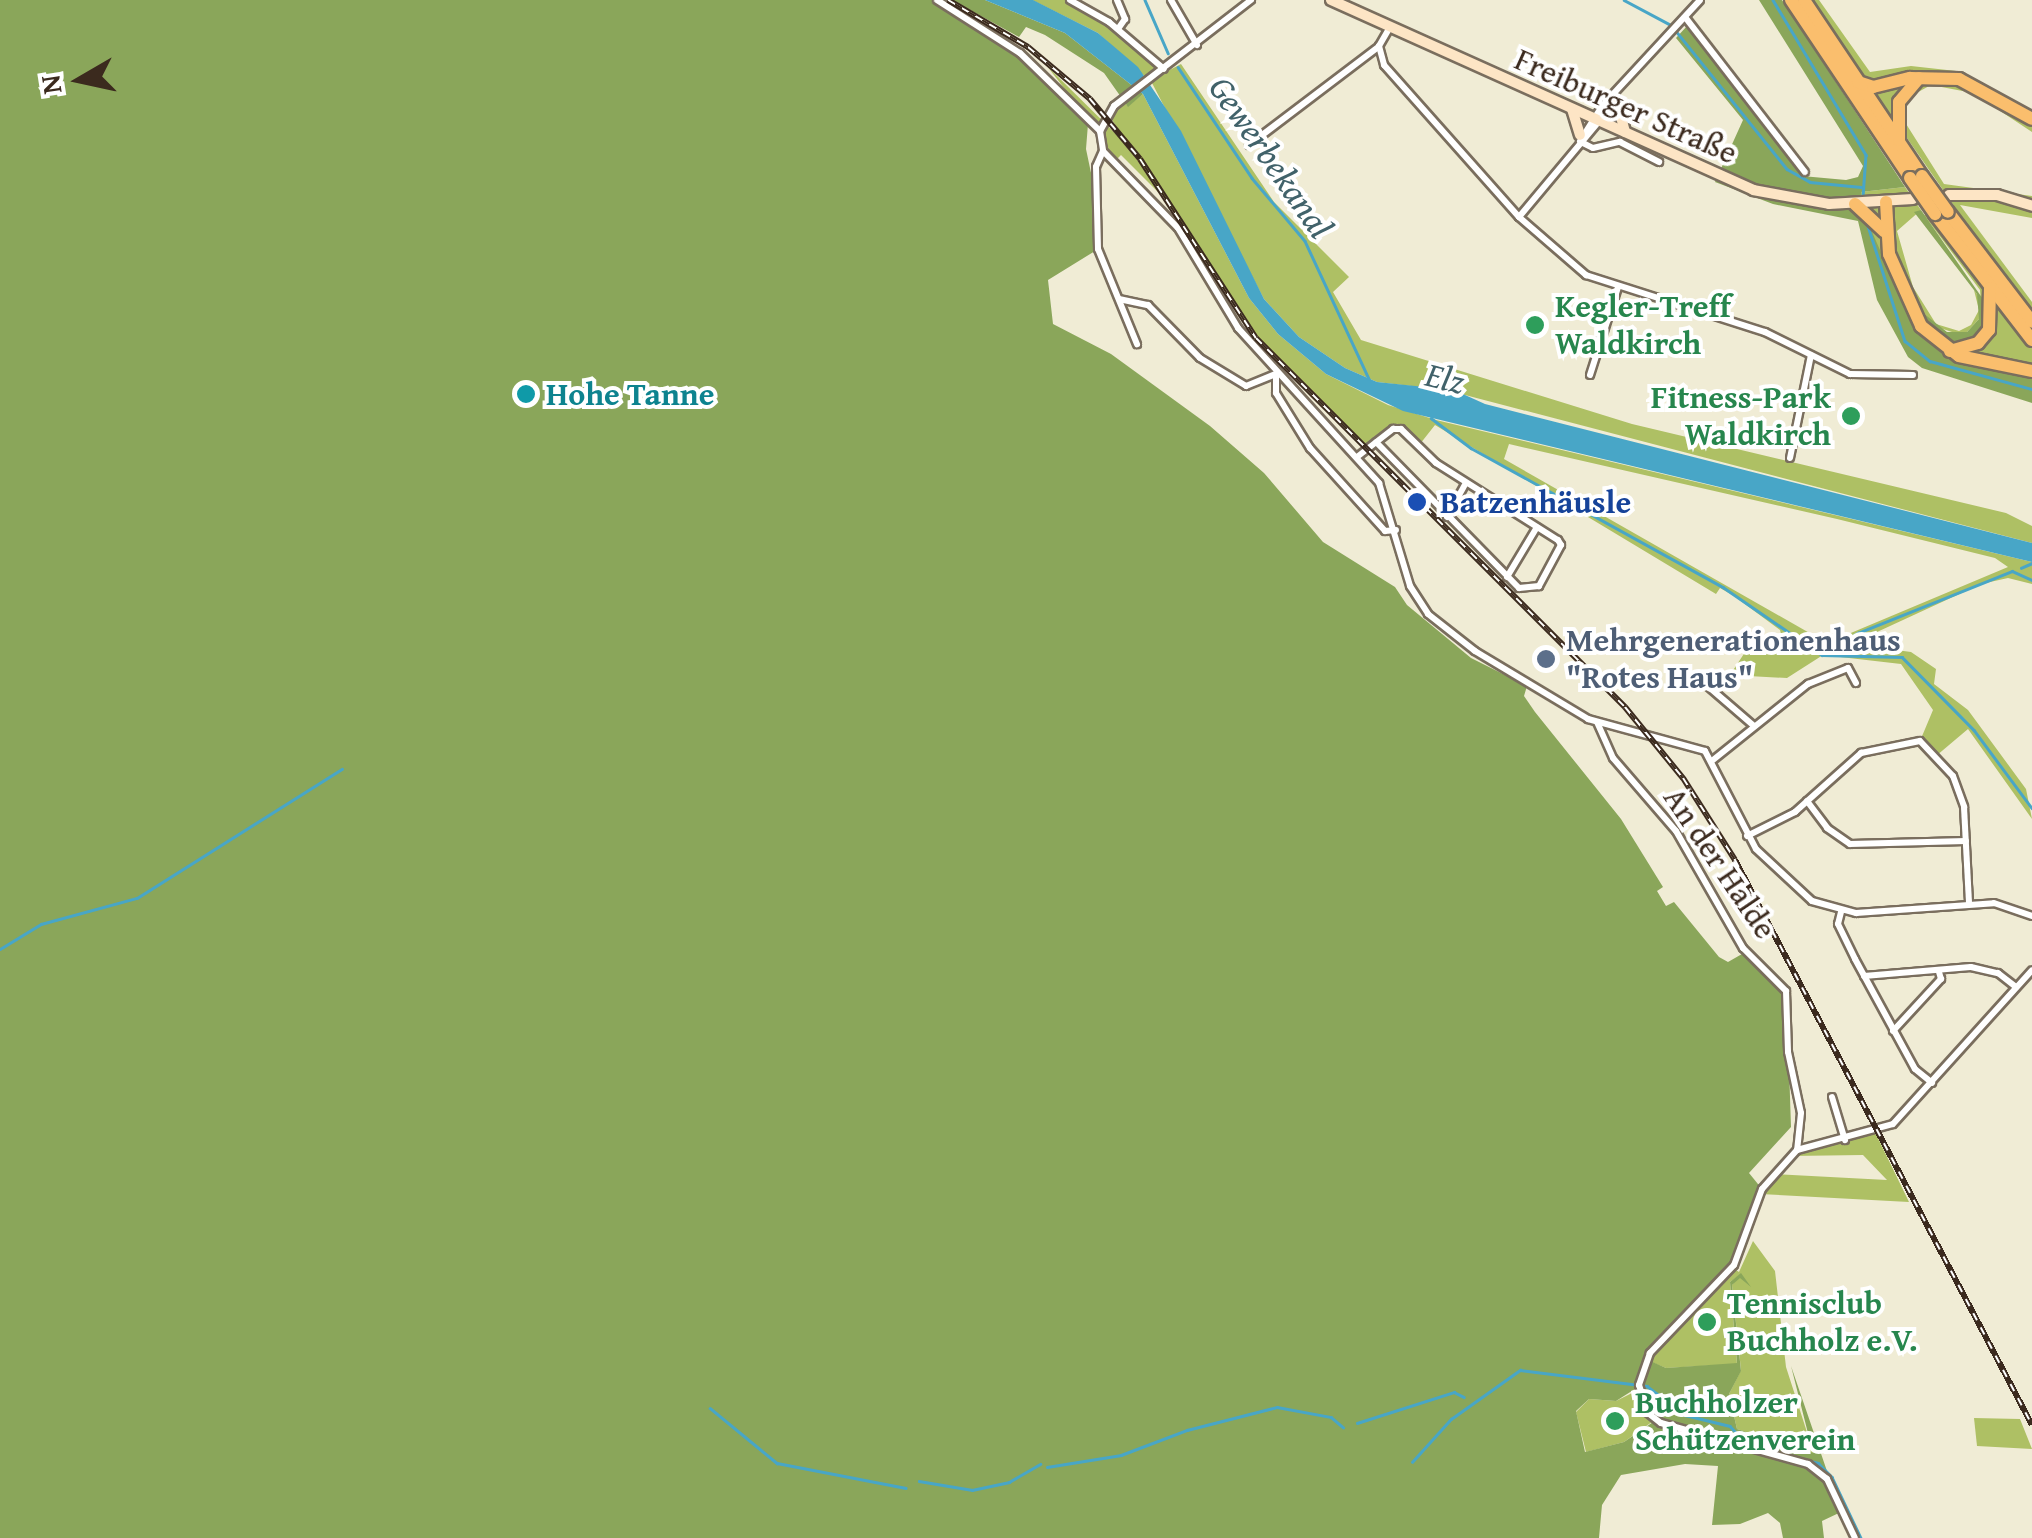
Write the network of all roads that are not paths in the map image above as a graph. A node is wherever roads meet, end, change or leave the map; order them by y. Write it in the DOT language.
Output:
graph roads {
  1 [pos="937,0"];
  2 [pos="1070,0"];
  3 [pos="1117,0"];
  4 [pos="1171,0"];
  5 [pos="1251,0"];
  6 [pos="1331,0"];
  7 [pos="1700,0"];
  8 [pos="1790,0"];
  9 [pos="1804,0"];
  10 [pos="1685,16"];
  11 [pos="1390,27"];
  12 [pos="1118,29"];
  13 [pos="1197,45"];
  14 [pos="1380,46"];
  15 [pos="1161,71"];
  16 [pos="1919,78"];
  17 [pos="1856,81"];
  18 [pos="1618,98"];
  19 [pos="1572,109"];
  20 [pos="2032,119"];
  21 [pos="1597,120"];
  22 [pos="1100,132"];
  23 [pos="1626,133"];
  24 [pos="1580,138"];
  25 [pos="1899,143"];
  26 [pos="1248,145"];
  27 [pos="1103,152"];
  28 [pos="1659,162"];
  29 [pos="1805,172"];
  30 [pos="1916,177"];
  31 [pos="1949,194"];
  32 [pos="1913,199"];
  33 [pos="1882,202"];
  34 [pos="1855,204"];
  35 [pos="2032,206"];
  36 [pos="1942,213"];
  37 [pos="1518,217"];
  38 [pos="1882,227"];
  39 [pos="1989,286"];
  40 [pos="1618,287"];
  41 [pos="1119,299"];
  42 [pos="2032,322"];
  43 [pos="2032,340"];
  44 [pos="1137,344"];
  45 [pos="1950,350"];
  46 [pos="1812,355"];
  47 [pos="2032,372"];
  48 [pos="1276,373"];
  49 [pos="1590,375"];
  50 [pos="1913,375"];
  51 [pos="1376,442"];
  52 [pos="1358,457"];
  53 [pos="1790,458"];
  54 [pos="1466,483"];
  55 [pos="1448,517"];
  56 [pos="1537,527"];
  57 [pos="1396,530"];
  58 [pos="1508,577"];
  59 [pos="1696,676"];
  60 [pos="1856,684"];
  61 [pos="1597,722"];
  62 [pos="1753,725"];
  63 [pos="1713,760"];
  64 [pos="1807,800"];
  65 [pos="1746,836"];
  66 [pos="1966,840"];
  67 [pos="1969,903"];
  68 [pos="1841,912"];
  69 [pos="2032,916"];
  70 [pos="1939,970"];
  71 [pos="2032,970"];
  72 [pos="1864,976"];
  73 [pos="2017,988"];
  74 [pos="1893,1031"];
  75 [pos="1932,1083"];
  76 [pos="1832,1096"];
  77 [pos="1845,1140"];
  78 [pos="1796,1150"];
  79 [pos="1855,1538"];
  1 -- 22 [label="street"];
  2 -- 12 [label="street"];
  3 -- 12 [label="street"];
  4 -- 13 [label="street"];
  5 -- 13 [label="street"];
  6 -- 11 [label="street, Freiburger Straße"];
  7 -- 10 [label="street"];
  8 -- 30 [label="highway"];
  9 -- 17 [label="highway"];
  10 -- 18 [label="street"];
  10 -- 29 [label="street"];
  11 -- 14 [label="street"];
  11 -- 19 [label="street, Freiburger Straße"];
  12 -- 15 [label="street"];
  13 -- 15 [label="street"];
  14 -- 26 [label="street"];
  14 -- 37 [label="street"];
  15 -- 22 [label="street"];
  16 -- 17 [label="highway"];
  16 -- 20 [label="highway"];
  16 -- 25 [label="highway"];
  17 -- 25 [label="highway"];
  18 -- 21 [label="street"];
  18 -- 23 [label="street"];
  19 -- 21 [label="street, Freiburger Straße"];
  19 -- 24 [label="street"];
  21 -- 23 [label="street, Freiburger Straße"];
  21 -- 24 [label="street"];
  22 -- 27 [label="street"];
  23 -- 34 [label="street, Freiburger Straße"];
  24 -- 28 [label="street"];
  24 -- 37 [label="street"];
  25 -- 30 [label="highway"];
  27 -- 41 [label="street"];
  27 -- 48 [label="street"];
  30 -- 36 [label="highway, bridge"];
  31 -- 35 [label="street"];
  32 -- 33 [label="street, Freiburger Straße"];
  33 -- 34 [label="street, Freiburger Straße"];
  33 -- 38 [label="highway"];
  34 -- 38 [label="highway"];
  36 -- 39 [label="highway"];
  36 -- 42 [label="highway"];
  37 -- 40 [label="street"];
  38 -- 45 [label="highway"];
  39 -- 43 [label="highway"];
  39 -- 45 [label="highway"];
  40 -- 46 [label="street"];
  40 -- 49 [label="street"];
  41 -- 44 [label="street"];
  41 -- 48 [label="street"];
  45 -- 47 [label="highway"];
  46 -- 50 [label="street"];
  46 -- 53 [label="street"];
  48 -- 52 [label="street"];
  48 -- 57 [label="street"];
  51 -- 52 [label="street"];
  51 -- 54 [label="street"];
  51 -- 55 [label="street"];
  52 -- 57 [label="street"];
  54 -- 55 [label="street"];
  54 -- 56 [label="street"];
  55 -- 58 [label="street"];
  56 -- 58 [label="street"];
  56 -- 58 [label="street"];
  57 -- 61 [label="street"];
  59 -- 62 [label="street"];
  60 -- 62 [label="street"];
  61 -- 63 [label="street"];
  61 -- 78 [label="street, An der Halde"];
  62 -- 63 [label="street"];
  63 -- 65 [label="street"];
  64 -- 65 [label="street"];
  64 -- 66 [label="street"];
  64 -- 66 [label="street"];
  65 -- 68 [label="street"];
  66 -- 67 [label="street"];
  67 -- 68 [label="street"];
  67 -- 69 [label="street"];
  68 -- 72 [label="street"];
  70 -- 72 [label="street"];
  70 -- 73 [label="street"];
  70 -- 74 [label="street"];
  71 -- 73 [label="street"];
  72 -- 74 [label="street"];
  73 -- 75 [label="street"];
  74 -- 75 [label="street"];
  75 -- 77 [label="street"];
  76 -- 77 [label="street"];
  77 -- 78 [label="street"];
  78 -- 79 [label="street"];
}
